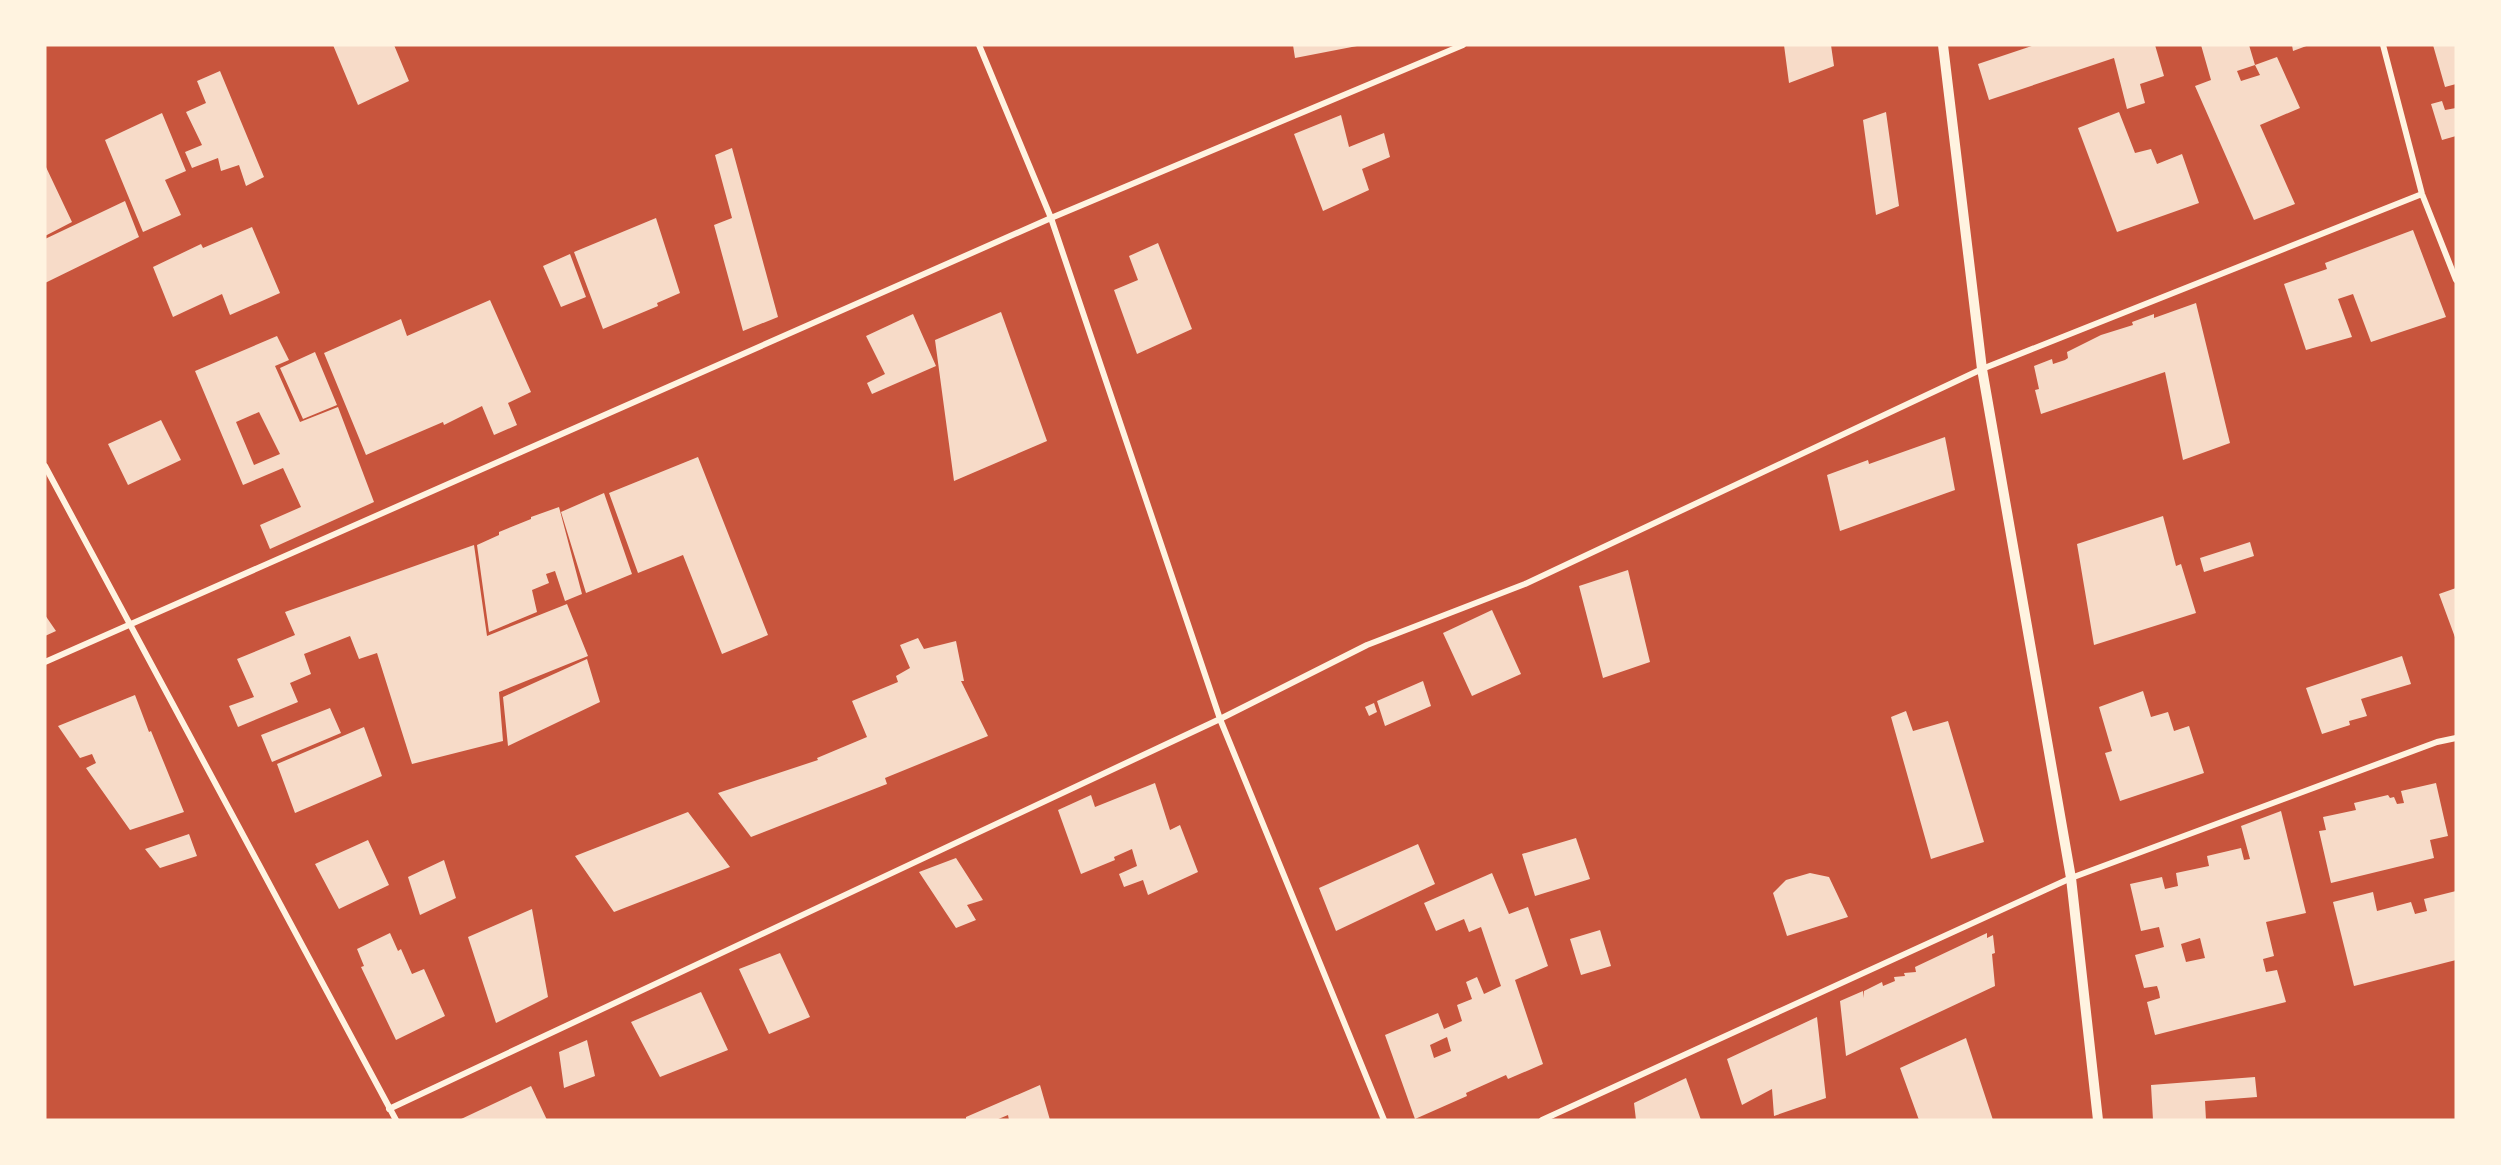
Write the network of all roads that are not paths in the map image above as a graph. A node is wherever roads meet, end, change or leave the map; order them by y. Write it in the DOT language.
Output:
graph roads {
  1 [pos="979,45"];
  2 [pos="1463,45"];
  3 [pos="1943,45"];
  4 [pos="2382,45"];
  5 [pos="2422,194"];
  6 [pos="1051,219"];
  7 [pos="2456,280"];
  8 [pos="1982,369"];
  9 [pos="45,466"];
  10 [pos="132,624"];
  11 [pos="45,662"];
  12 [pos="1220,718"];
  13 [pos="2456,738"];
  14 [pos="2072,878"];
  15 [pos="389,1109"];
  16 [pos="396,1120"];
  17 [pos="1384,1120"];
  18 [pos="1542,1120"];
  19 [pos="2098,1120"];
  1 -- 6 [label="street"];
  2 -- 6 [label="street"];
  3 -- 8 [label="street"];
  4 -- 5 [label="street"];
  5 -- 7 [label="street"];
  5 -- 8 [label="street"];
  6 -- 10 [label="street"];
  6 -- 12 [label="street"];
  8 -- 12 [label="street"];
  8 -- 14 [label="street"];
  9 -- 10 [label="street"];
  10 -- 11 [label="street"];
  10 -- 15 [label="street"];
  12 -- 15 [label="street"];
  12 -- 17 [label="street"];
  13 -- 14 [label="street"];
  14 -- 18 [label="street"];
  14 -- 19 [label="street"];
  15 -- 16 [label="street"];
}
